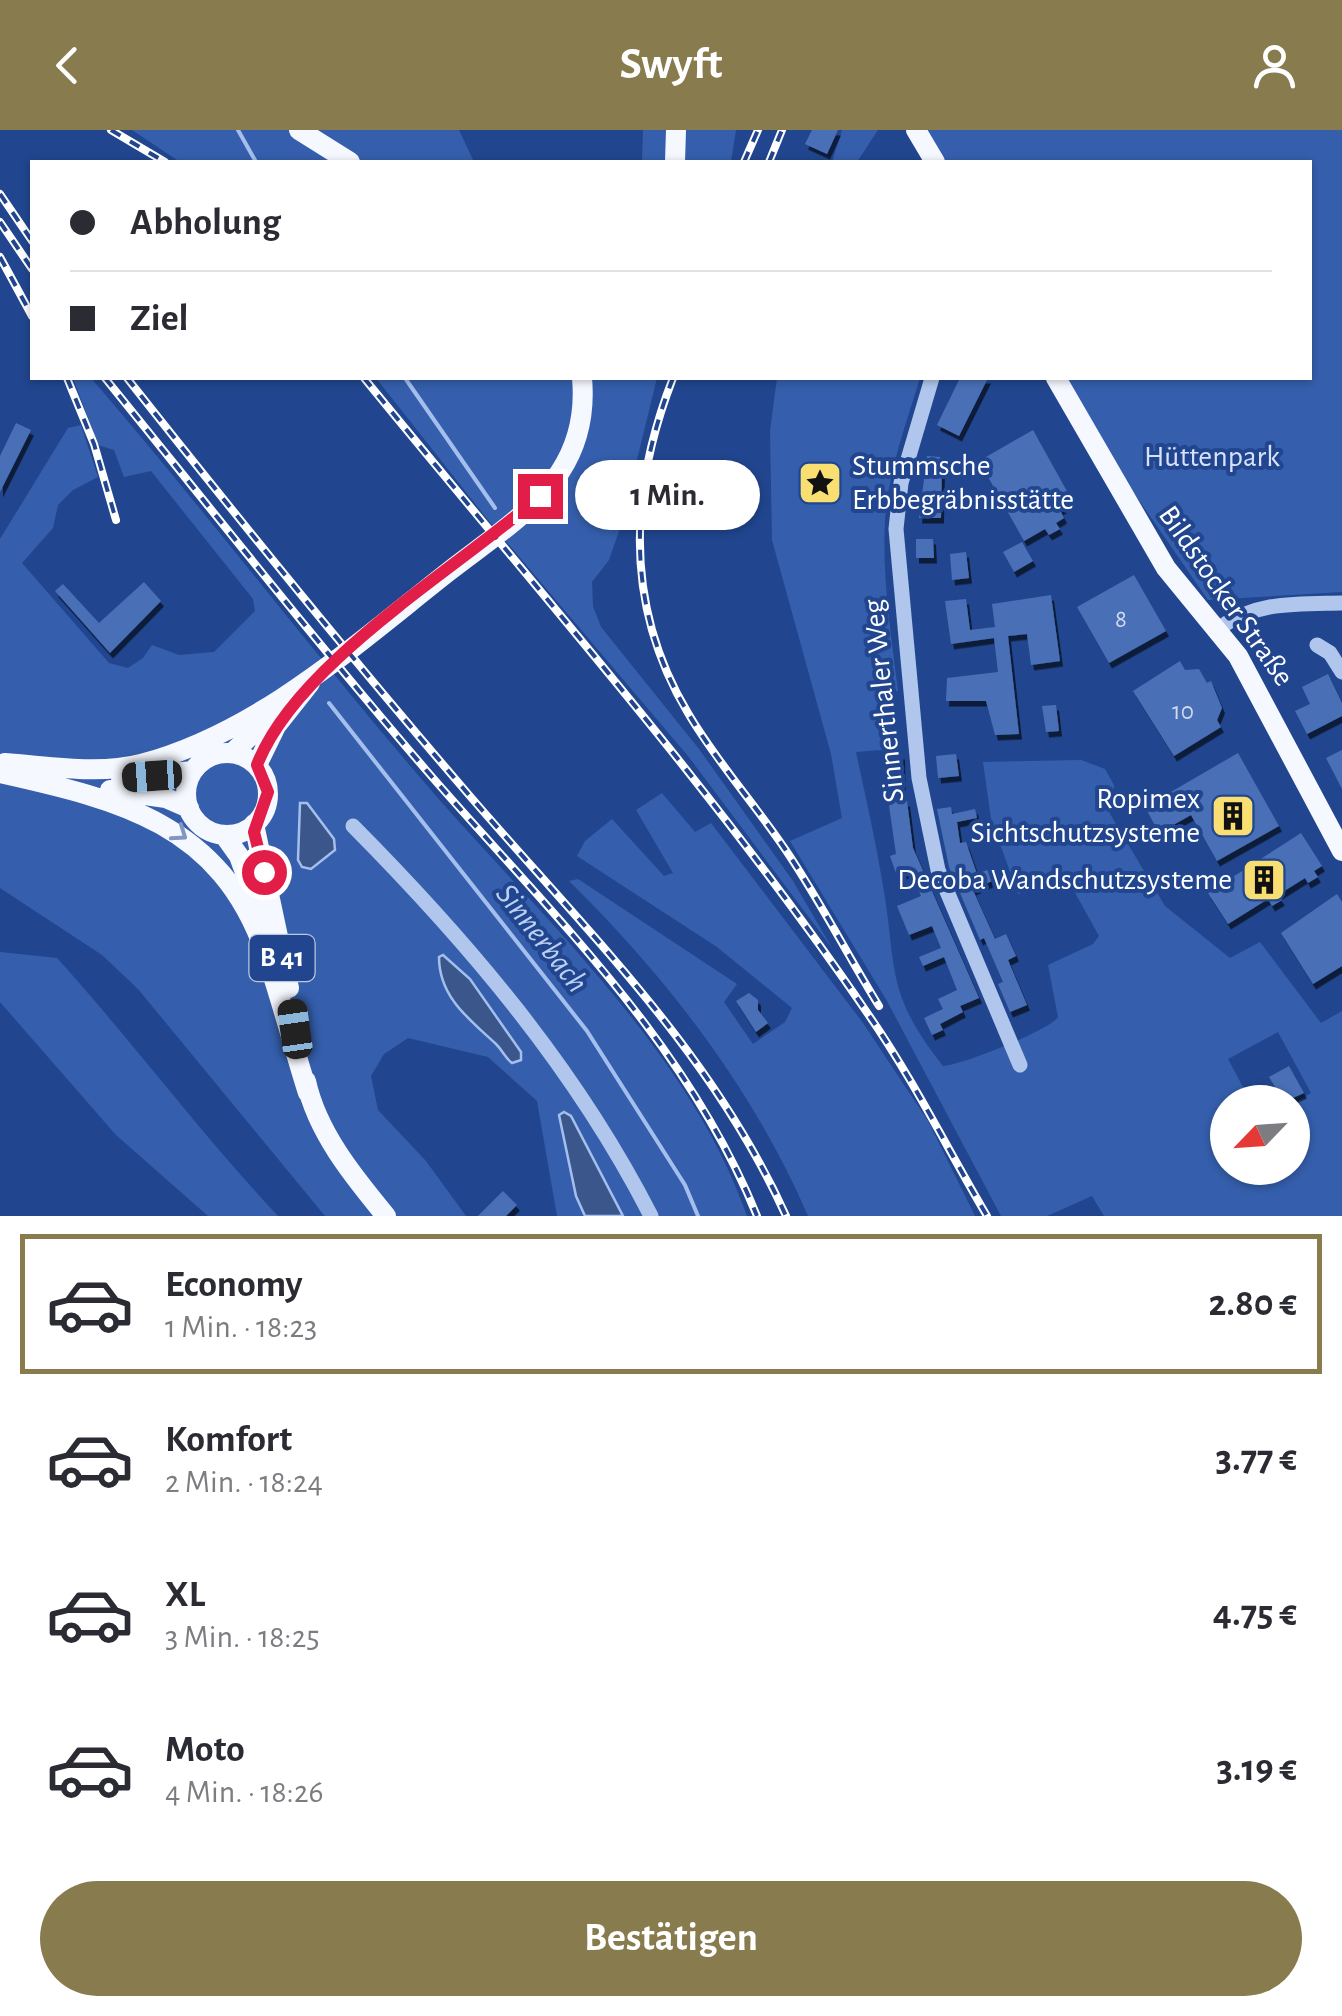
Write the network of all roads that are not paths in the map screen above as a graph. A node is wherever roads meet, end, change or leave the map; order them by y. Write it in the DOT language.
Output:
graph roads {
  1 [pos="300,130"];
  2 [pos="312,130"];
  3 [pos="676,130"];
  4 [pos="916,130"];
  5 [pos="344,159"];
  6 [pos="675,160"];
  7 [pos="933,160"];
  8 [pos="931,380"];
  9 [pos="1057,380"];
  10 [pos="584,381"];
  11 [pos="1342,603"];
  12 [pos="1218,629"];
  13 [pos="1317,645"];
  14 [pos="326,668"];
  15 [pos="1342,672"];
  16 [pos="308,686"];
  17 [pos="232,753"];
  18 [pos="257,765"];
  19 [pos="2,766"];
  20 [pos="193,771"];
  21 [pos="24,778"];
  22 [pos="189,808"];
  23 [pos="254,824"];
  24 [pos="354,826"];
  25 [pos="224,835"];
  26 [pos="1342,851"];
  27 [pos="293,1048"];
  28 [pos="1020,1064"];
  29 [pos="308,1092"];
  30 [pos="386,1216"];
  31 [pos="651,1216"];
  1 -- 5 [label="main road"];
  2 -- 5 [label="main road"];
  3 -- 6 [label="main road"];
  4 -- 7 [label="main road"];
  8 -- 28 [label="street, Sinnerthaler Weg"];
  9 -- 12 [label="main road, Bildstocker Straße"];
  10 -- 14 [label="main road"];
  11 -- 12 [label="street"];
  12 -- 26 [label="main road, Bildstocker Straße"];
  13 -- 15 [label="street"];
  14 -- 16 [label="main road"];
  14 -- 19 [label="main road"];
  16 -- 17 [label="main road"];
  16 -- 18 [label="main road"];
  17 -- 18 [label="main road"];
  17 -- 20 [label="main road"];
  18 -- 23 [label="main road, B 41"];
  19 -- 20 [label="main road"];
  19 -- 21 [label="main road, B 41"];
  20 -- 22 [label="main road"];
  21 -- 22 [label="main road, B 41"];
  21 -- 27 [label="main road, B 41, one-way"];
  22 -- 25 [label="main road, B 41"];
  23 -- 25 [label="main road"];
  23 -- 29 [label="main road, B 41"];
  24 -- 31 [label="street"];
  25 -- 27 [label="main road"];
  27 -- 29 [label="main road, B 41"];
  29 -- 30 [label="main road, B 41"];
}
